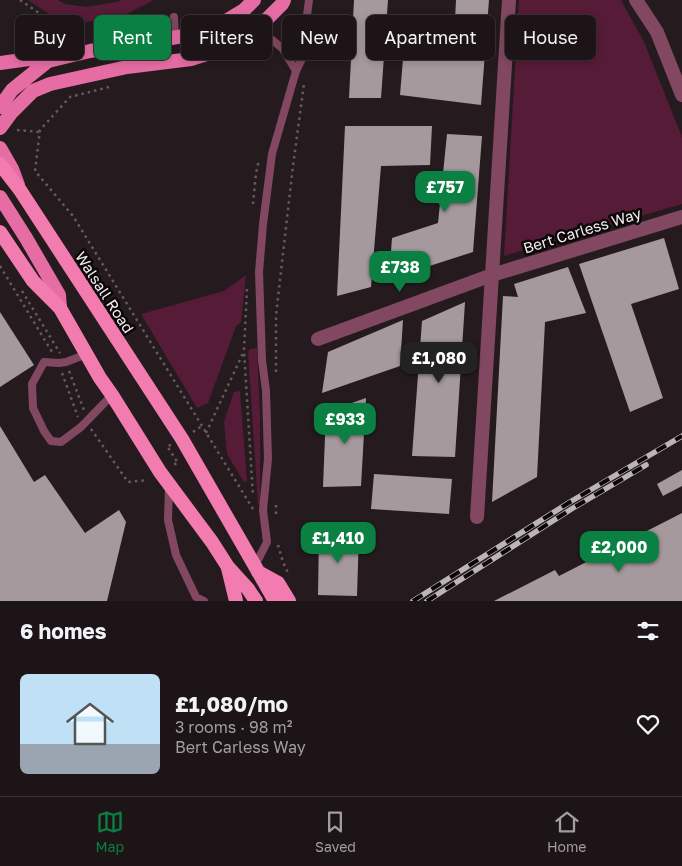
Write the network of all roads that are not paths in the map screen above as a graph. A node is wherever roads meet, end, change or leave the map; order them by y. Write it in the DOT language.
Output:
graph roads {
  1 [pos="254,0"];
  2 [pos="284,0"];
  3 [pos="309,0"];
  4 [pos="509,0"];
  5 [pos="636,0"];
  6 [pos="236,15"];
  7 [pos="271,15"];
  8 [pos="174,17"];
  9 [pos="181,36"];
  10 [pos="175,37"];
  11 [pos="272,40"];
  12 [pos="182,60"];
  13 [pos="48,61"];
  14 [pos="0,64"];
  15 [pos="296,71"];
  16 [pos="681,89"];
  17 [pos="0,107"];
  18 [pos="0,128"];
  19 [pos="0,148"];
  20 [pos="0,164"];
  21 [pos="20,190"];
  22 [pos="0,198"];
  23 [pos="682,217"];
  24 [pos="0,232"];
  25 [pos="492,275"];
  26 [pos="60,308"];
  27 [pos="318,339"];
  28 [pos="87,354"];
  29 [pos="112,395"];
  30 [pos="169,484"];
  31 [pos="477,517"];
  32 [pos="228,567"];
  33 [pos="256,569"];
  34 [pos="234,599"];
  35 [pos="204,601"];
  36 [pos="256,601"];
  37 [pos="275,601"];
  38 [pos="290,601"];
  1 -- 6 [label="main road"];
  2 -- 7 [label="main road"];
  3 -- 15 [label="lane"];
  4 -- 25 [label="street"];
  5 -- 16 [label="street"];
  8 -- 10 [label="lane"];
  9 -- 10 [label="main road"];
  10 -- 13 [label="main road"];
  11 -- 15 [label="lane"];
  12 -- 18 [label="main road"];
  13 -- 14 [label="main road"];
  13 -- 17 [label="main road"];
  15 -- 33 [label="lane"];
  19 -- 21 [label="main road"];
  20 -- 21 [label="highway, Walsall Road"];
  21 -- 33 [label="highway, Walsall Road"];
  22 -- 26 [label="main road"];
  23 -- 25 [label="street, Bert Carless Way"];
  24 -- 26 [label="highway"];
  25 -- 27 [label="street, Bert Carless Way"];
  25 -- 31 [label="street"];
  26 -- 28 [label="highway"];
  28 -- 29 [label="highway"];
  28 -- 29 [label="lane"];
  29 -- 30 [label="highway"];
  30 -- 32 [label="highway"];
  30 -- 35 [label="lane"];
  32 -- 34 [label="highway"];
  32 -- 36 [label="highway"];
  33 -- 37 [label="highway, Walsall Road"];
  33 -- 38 [label="highway"];
}
